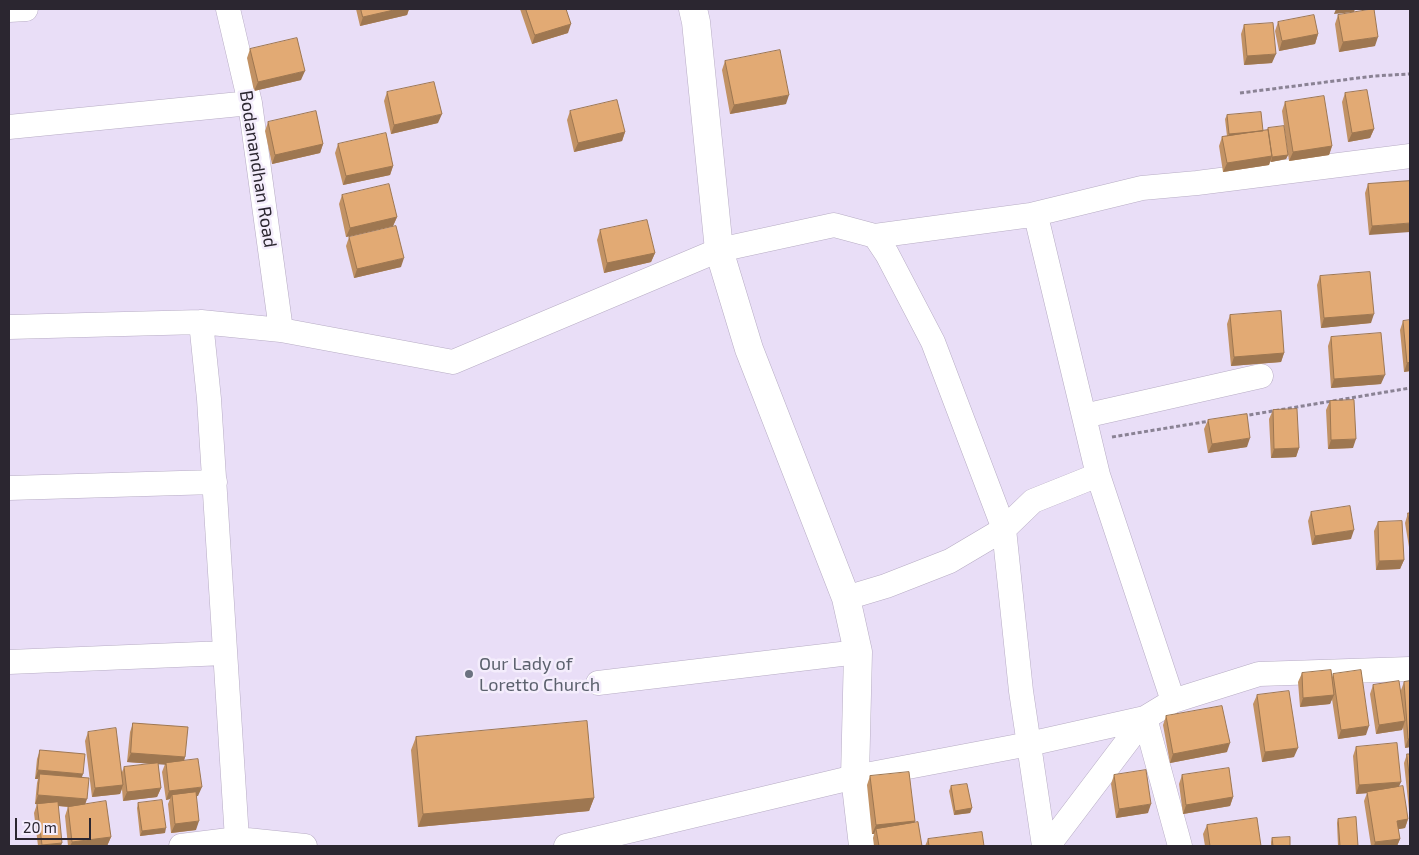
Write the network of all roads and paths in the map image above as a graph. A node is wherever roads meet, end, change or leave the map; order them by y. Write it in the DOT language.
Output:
graph roads {
  1 [pos="26,9"];
  2 [pos="228,9"];
  3 [pos="692,9"];
  4 [pos="9,10"];
  5 [pos="1410,74"];
  6 [pos="1240,93"];
  7 [pos="250,103"];
  8 [pos="9,127"];
  9 [pos="1410,156"];
  10 [pos="1031,215"];
  11 [pos="875,236"];
  12 [pos="719,250"];
  13 [pos="201,322"];
  14 [pos="9,327"];
  15 [pos="281,330"];
  16 [pos="1261,376"];
  17 [pos="1410,388"];
  18 [pos="1084,416"];
  19 [pos="1236,417"];
  20 [pos="1216,420"];
  21 [pos="1110,438"];
  22 [pos="1098,475"];
  23 [pos="215,482"];
  24 [pos="9,488"];
  25 [pos="1004,529"];
  26 [pos="846,598"];
  27 [pos="858,652"];
  28 [pos="226,653"];
  29 [pos="9,662"];
  30 [pos="1410,669"];
  31 [pos="598,683"];
  32 [pos="1174,701"];
  33 [pos="1145,718"];
  34 [pos="1029,744"];
  35 [pos="855,777"];
  36 [pos="237,839"];
  37 [pos="181,846"];
  38 [pos="304,846"];
  39 [pos="566,846"];
  40 [pos="863,846"];
  41 [pos="1044,846"];
  42 [pos="1048,846"];
  43 [pos="1180,846"];
  1 -- 4 [label="street"];
  2 -- 7 [label="street, Bodanandhan Road"];
  3 -- 12 [label="street"];
  5 -- 6 [label="path"];
  7 -- 8 [label="street"];
  7 -- 15 [label="street, Bodanandhan Road"];
  9 -- 10 [label="street"];
  10 -- 11 [label="street"];
  10 -- 18 [label="street"];
  11 -- 12 [label="street"];
  11 -- 25 [label="street"];
  12 -- 15 [label="street"];
  12 -- 26 [label="street"];
  13 -- 14 [label="street"];
  13 -- 15 [label="street"];
  13 -- 23 [label="street"];
  16 -- 18 [label="street"];
  17 -- 19 [label="path"];
  18 -- 22 [label="street"];
  20 -- 21 [label="path"];
  22 -- 25 [label="street"];
  22 -- 32 [label="street"];
  23 -- 24 [label="street"];
  23 -- 28 [label="street"];
  25 -- 26 [label="street"];
  25 -- 34 [label="street"];
  26 -- 27 [label="street"];
  27 -- 31 [label="street"];
  27 -- 35 [label="street"];
  28 -- 29 [label="street"];
  28 -- 36 [label="street"];
  30 -- 32 [label="street"];
  32 -- 33 [label="street"];
  33 -- 34 [label="street"];
  33 -- 42 [label="street"];
  33 -- 43 [label="street"];
  34 -- 35 [label="street"];
  34 -- 41 [label="street"];
  35 -- 39 [label="street"];
  35 -- 40 [label="street"];
  36 -- 37 [label="street"];
  36 -- 38 [label="street"];
}
